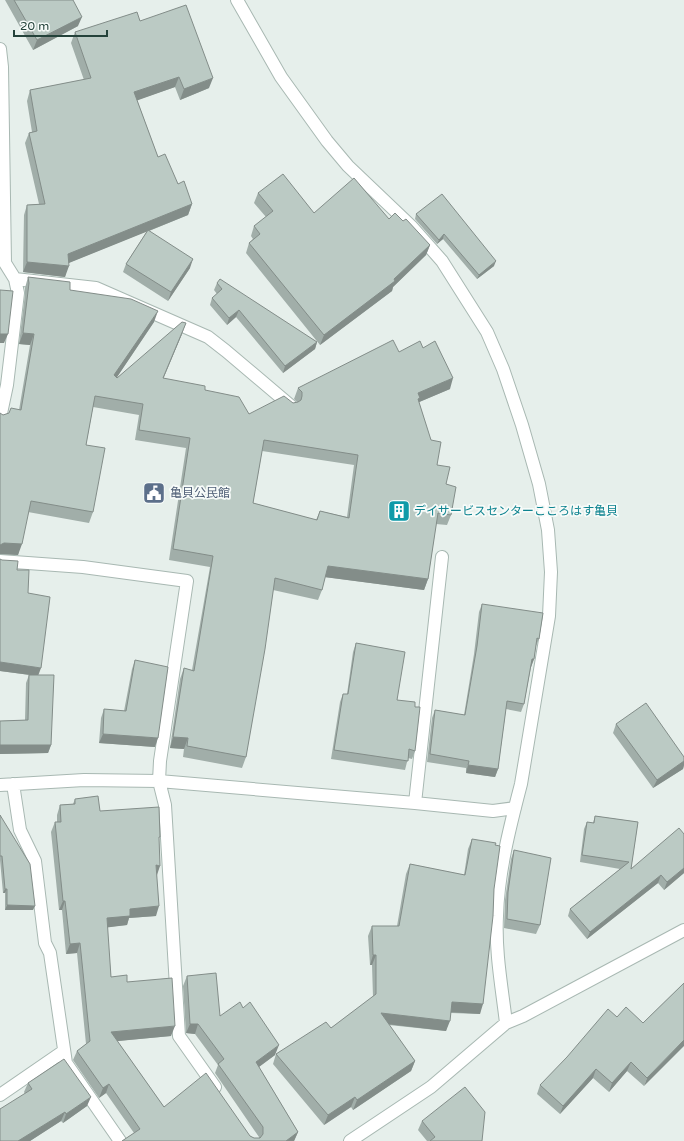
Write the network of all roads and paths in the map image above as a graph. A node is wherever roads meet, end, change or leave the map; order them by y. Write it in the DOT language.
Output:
graph roads {
  1 [pos="236,0"];
  2 [pos="0,49"];
  3 [pos="3,263"];
  4 [pos="15,279"];
  5 [pos="291,406"];
  6 [pos="0,418"];
  7 [pos="442,557"];
  8 [pos="0,561"];
  9 [pos="159,781"];
  10 [pos="13,784"];
  11 [pos="0,785"];
  12 [pos="415,803"];
  13 [pos="515,808"];
  14 [pos="684,930"];
  15 [pos="506,1023"];
  16 [pos="64,1051"];
  17 [pos="0,1095"];
  18 [pos="222,1098"];
  19 [pos="120,1141"];
  20 [pos="350,1141"];
  1 -- 13 [label="street"];
  2 -- 3 [label="street"];
  3 -- 4 [label="street"];
  4 -- 5 [label="street"];
  4 -- 6 [label="street"];
  7 -- 12 [label="street"];
  8 -- 9 [label="street"];
  9 -- 10 [label="street"];
  9 -- 12 [label="street"];
  9 -- 18 [label="street"];
  10 -- 11 [label="street"];
  10 -- 16 [label="street"];
  12 -- 13 [label="street"];
  13 -- 15 [label="street"];
  14 -- 15 [label="street"];
  15 -- 20 [label="street"];
  16 -- 17 [label="street"];
  16 -- 19 [label="street"];
}
